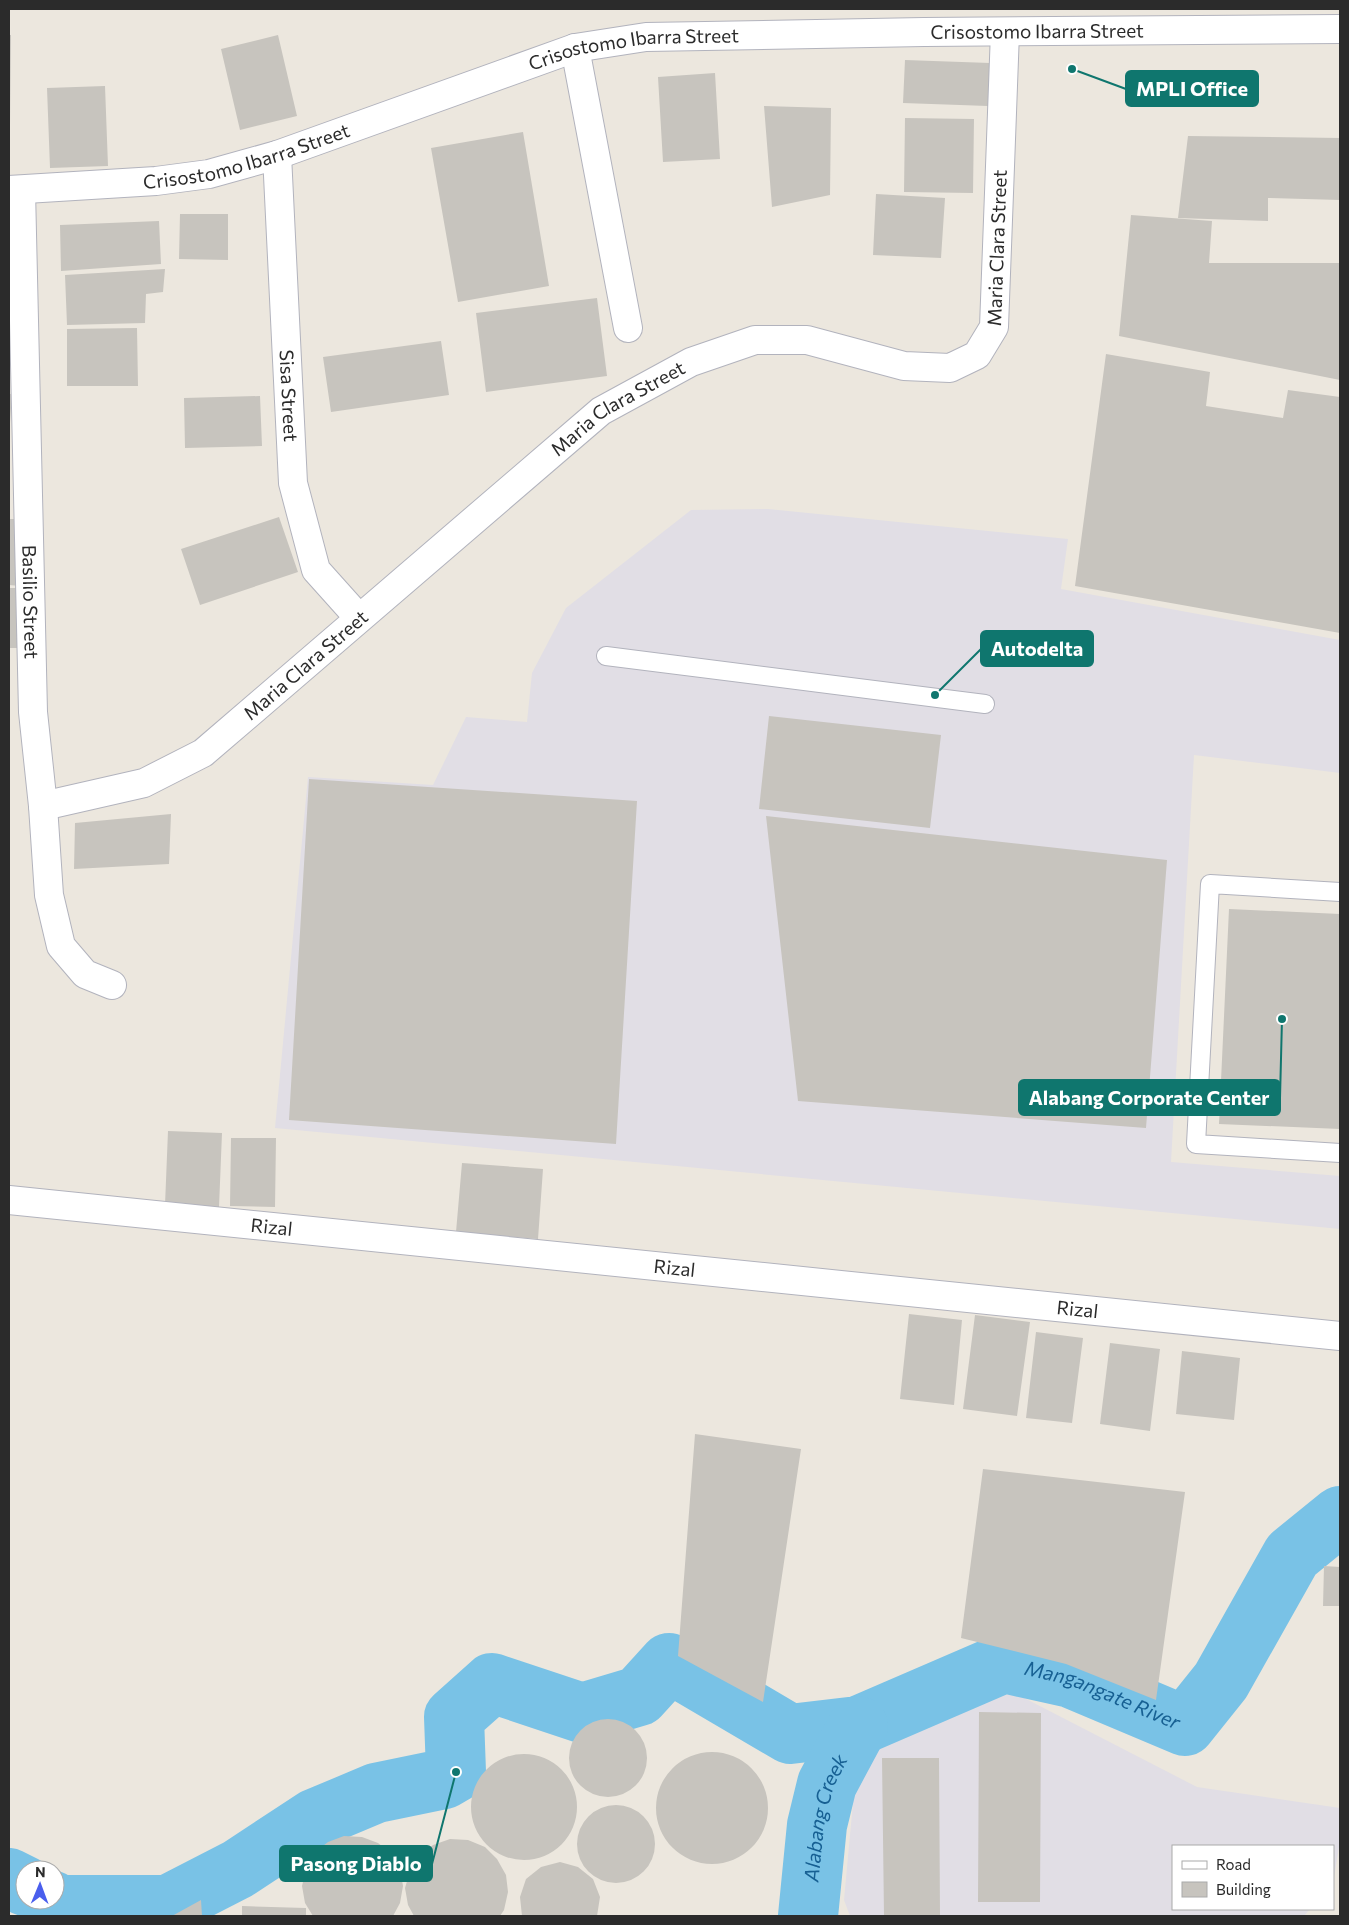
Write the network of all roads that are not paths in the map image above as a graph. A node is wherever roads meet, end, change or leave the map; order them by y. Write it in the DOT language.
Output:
graph roads {
  1 [pos="1340,29"];
  2 [pos="1005,32"];
  3 [pos="575,48"];
  4 [pos="277,155"];
  5 [pos="15,190"];
  6 [pos="628,328"];
  7 [pos="359,618"];
  8 [pos="606,656"];
  9 [pos="985,704"];
  10 [pos="43,806"];
  11 [pos="1340,892"];
  12 [pos="112,985"];
  13 [pos="1340,1153"];
  14 [pos="9,1200"];
  15 [pos="1340,1336"];
  1 -- 2 [label="street, Crisostomo Ibarra Street"];
  2 -- 3 [label="street, Crisostomo Ibarra Street"];
  2 -- 7 [label="street, Maria Clara Street"];
  3 -- 4 [label="street, Crisostomo Ibarra Street"];
  3 -- 6 [label="street"];
  4 -- 5 [label="street, Crisostomo Ibarra Street"];
  4 -- 7 [label="street, Sisa Street"];
  5 -- 10 [label="street, Basilio Street"];
  7 -- 10 [label="street, Maria Clara Street"];
  8 -- 9 [label="lane"];
  10 -- 12 [label="street, Basilio Street"];
  11 -- 13 [label="lane"];
  14 -- 15 [label="street, Rizal"];
}
